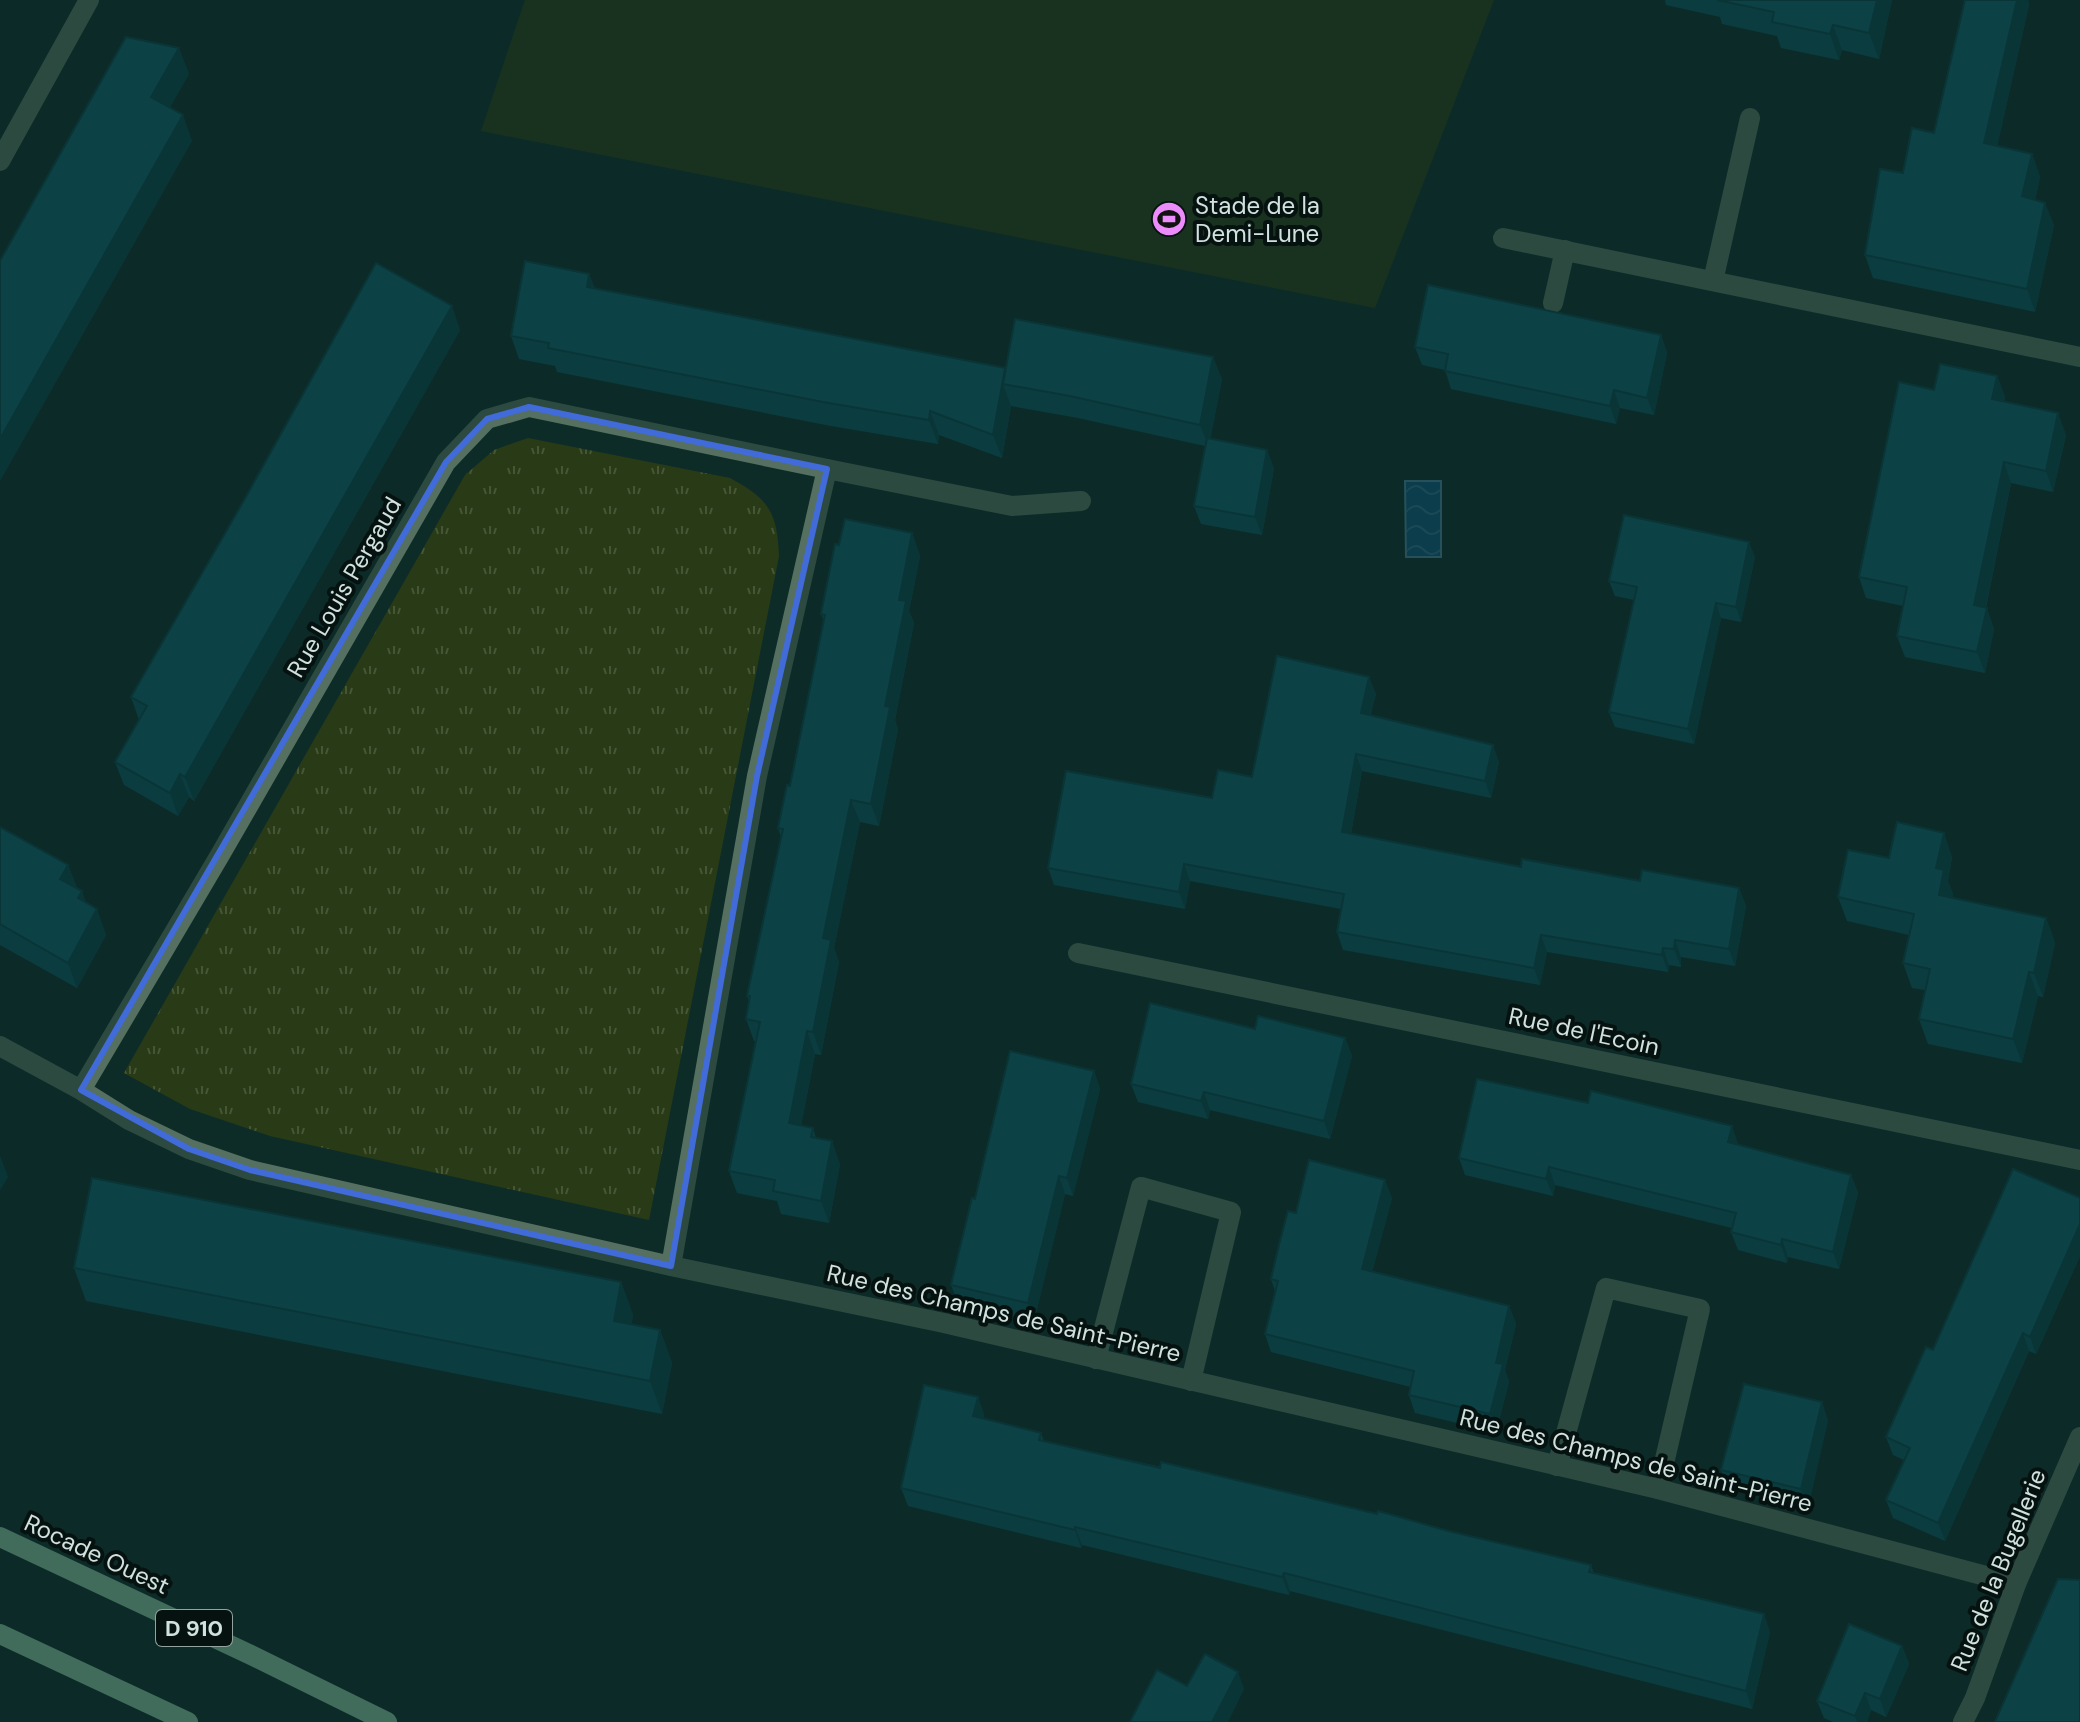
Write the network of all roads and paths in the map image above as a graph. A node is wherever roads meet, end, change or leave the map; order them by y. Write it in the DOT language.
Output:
graph roads {
  1 [pos="89,0"];
  2 [pos="1750,118"];
  3 [pos="0,161"];
  4 [pos="1503,238"];
  5 [pos="1565,250"];
  6 [pos="1713,281"];
  7 [pos="1553,303"];
  8 [pos="2080,357"];
  9 [pos="827,469"];
  10 [pos="1081,501"];
  11 [pos="1078,953"];
  12 [pos="0,1046"];
  13 [pos="81,1090"];
  14 [pos="2080,1160"];
  15 [pos="671,1266"];
  16 [pos="1096,1359"];
  17 [pos="1191,1381"];
  18 [pos="2080,1437"];
  19 [pos="1557,1466"];
  20 [pos="1658,1489"];
  21 [pos="0,1537"];
  22 [pos="2016,1584"];
  23 [pos="0,1634"];
  24 [pos="1975,1698"];
  25 [pos="188,1722"];
  26 [pos="387,1722"];
  27 [pos="1963,1722"];
  28 [pos="1979,1722"];
  1 -- 3 [label="street"];
  2 -- 6 [label="street"];
  4 -- 5 [label="street"];
  5 -- 6 [label="street"];
  5 -- 7 [label="street"];
  6 -- 8 [label="street"];
  9 -- 10 [label="street, Rue Louis Pergaud"];
  9 -- 13 [label="street, Rue Louis Pergaud"];
  9 -- 15 [label="street"];
  11 -- 14 [label="street, Rue de l'Ecoin"];
  12 -- 13 [label="street, Rue des Champs de Saint-Pierre"];
  13 -- 15 [label="street, Rue des Champs de Saint-Pierre"];
  15 -- 16 [label="street, Rue des Champs de Saint-Pierre"];
  16 -- 17 [label="street, Rue des Champs de Saint-Pierre"];
  16 -- 17 [label="street"];
  17 -- 19 [label="street, Rue des Champs de Saint-Pierre"];
  18 -- 22 [label="street, Rue de la Bugellerie"];
  19 -- 20 [label="street, Rue des Champs de Saint-Pierre"];
  19 -- 20 [label="street"];
  20 -- 22 [label="street, Rue des Champs de Saint-Pierre"];
  21 -- 26 [label="main road, Rocade Ouest / D 910"];
  22 -- 24 [label="street, Rue de la Bugellerie"];
  23 -- 25 [label="main road"];
  24 -- 27 [label="street, Rue de la Bugellerie"];
  24 -- 28 [label="street"];
}
